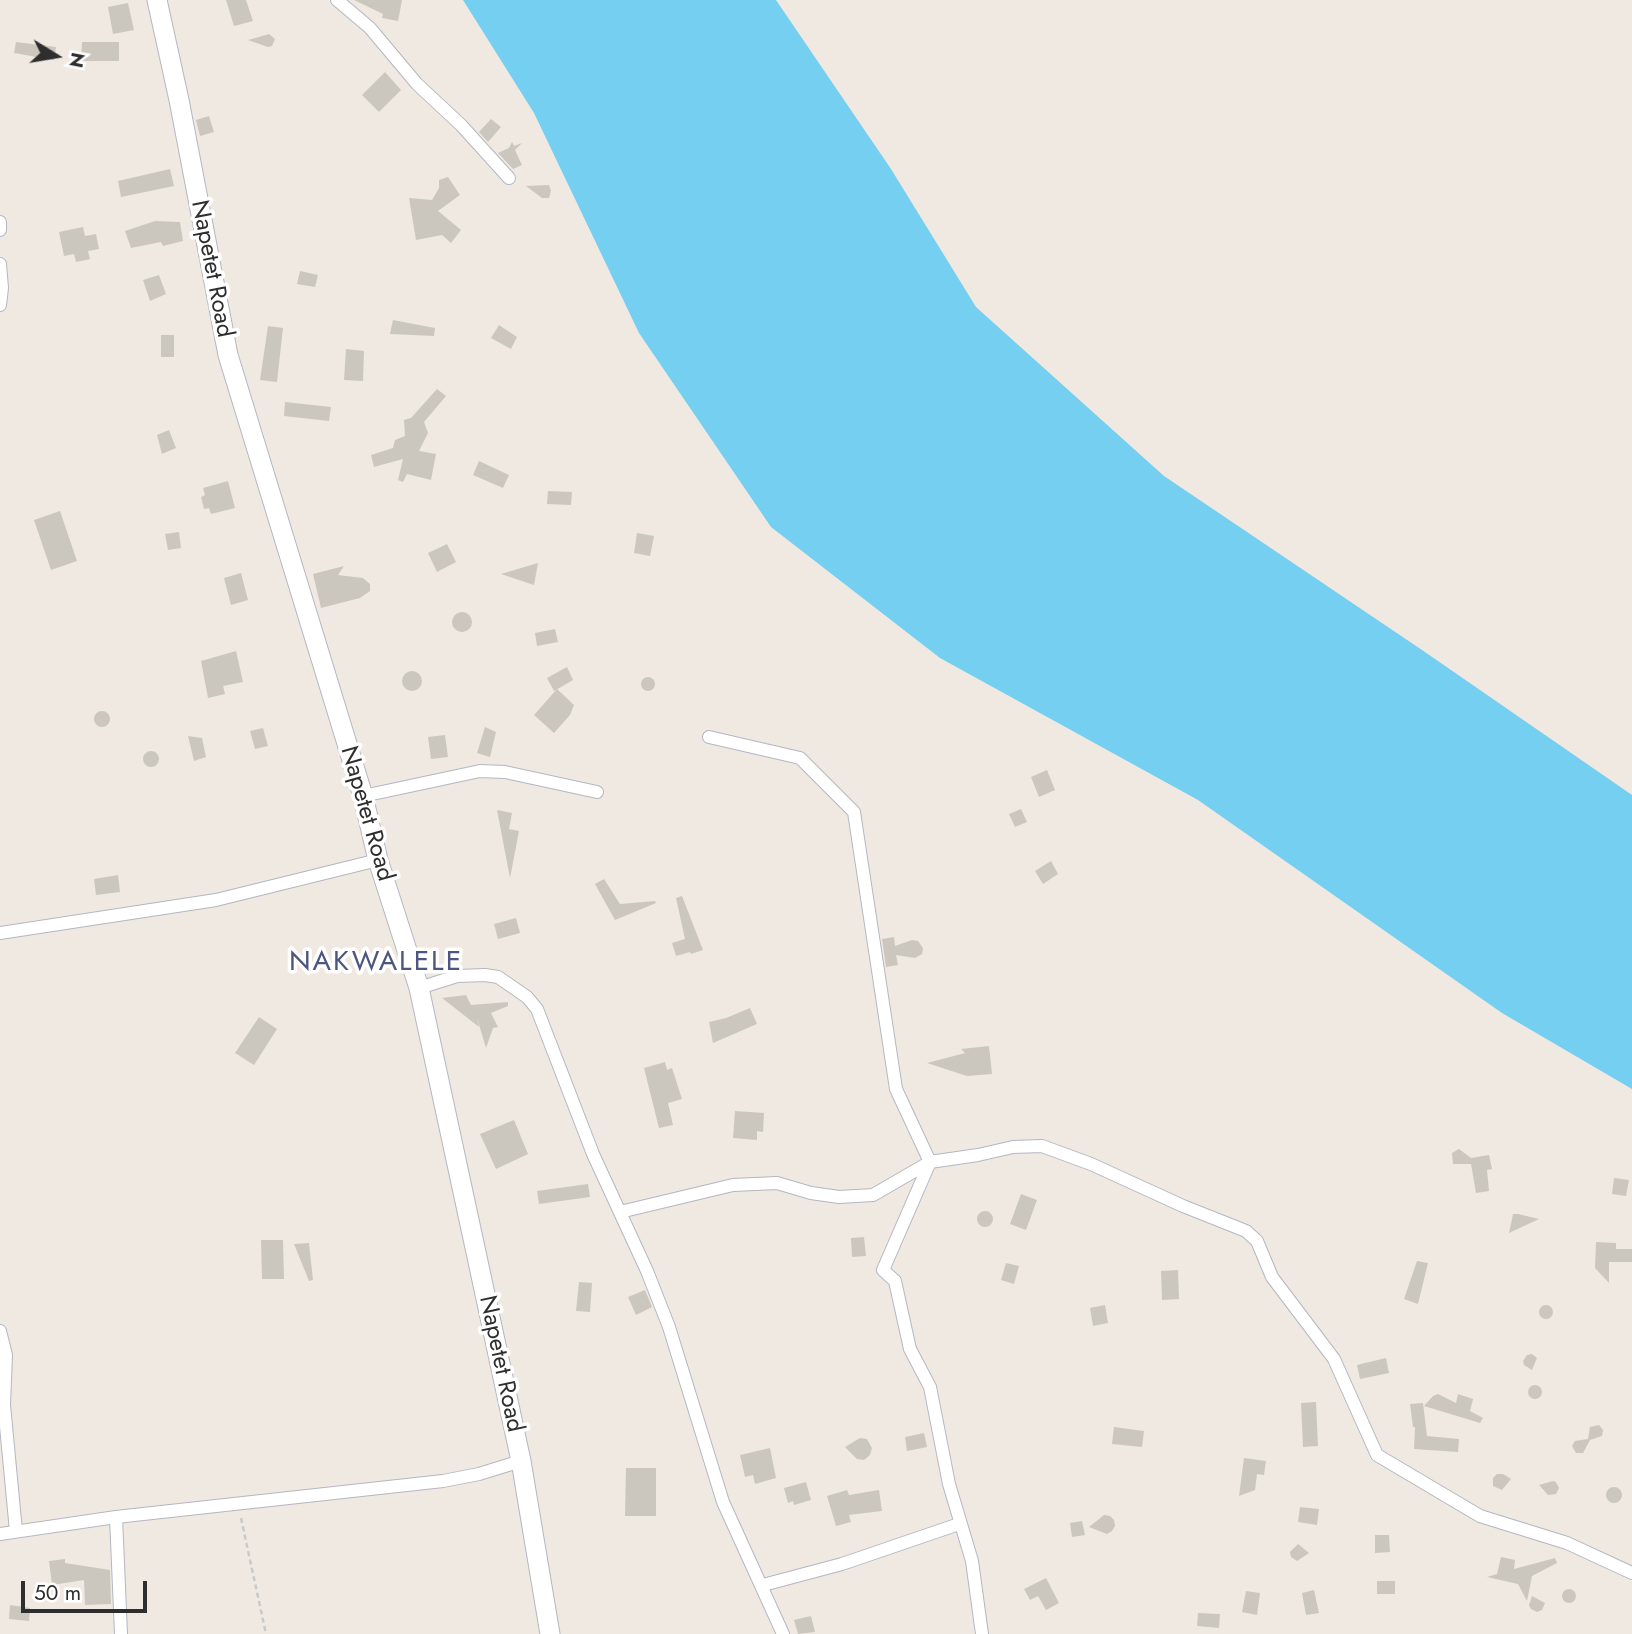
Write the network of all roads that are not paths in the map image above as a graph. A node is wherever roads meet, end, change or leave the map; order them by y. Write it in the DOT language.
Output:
graph roads {
  1 [pos="158,0"];
  2 [pos="337,0"];
  3 [pos="509,178"];
  4 [pos="0,222"];
  5 [pos="0,230"];
  6 [pos="0,264"];
  7 [pos="0,305"];
  8 [pos="709,737"];
  9 [pos="597,792"];
  10 [pos="363,796"];
  11 [pos="378,860"];
  12 [pos="0,933"];
  13 [pos="419,989"];
  14 [pos="930,1162"];
  15 [pos="620,1212"];
  16 [pos="0,1331"];
  17 [pos="521,1461"];
  18 [pos="116,1517"];
  19 [pos="959,1524"];
  20 [pos="16,1531"];
  21 [pos="0,1534"];
  22 [pos="1632,1573"];
  23 [pos="763,1586"];
  24 [pos="121,1634"];
  25 [pos="550,1634"];
  26 [pos="783,1634"];
  27 [pos="982,1634"];
  1 -- 10 [label="main road, Napetet Road"];
  2 -- 3 [label="street"];
  4 -- 5 [label="street"];
  6 -- 7 [label="street"];
  8 -- 14 [label="street"];
  9 -- 10 [label="street"];
  10 -- 11 [label="main road, Napetet Road"];
  11 -- 12 [label="street"];
  11 -- 13 [label="main road, Napetet Road"];
  13 -- 15 [label="street"];
  13 -- 17 [label="main road, Napetet Road"];
  14 -- 15 [label="street"];
  14 -- 19 [label="street"];
  14 -- 22 [label="street"];
  15 -- 23 [label="street"];
  16 -- 20 [label="street"];
  17 -- 18 [label="street"];
  17 -- 25 [label="main road, Napetet Road"];
  18 -- 20 [label="street"];
  18 -- 24 [label="street"];
  19 -- 23 [label="street"];
  19 -- 27 [label="street"];
  20 -- 21 [label="street"];
  23 -- 26 [label="street"];
}
